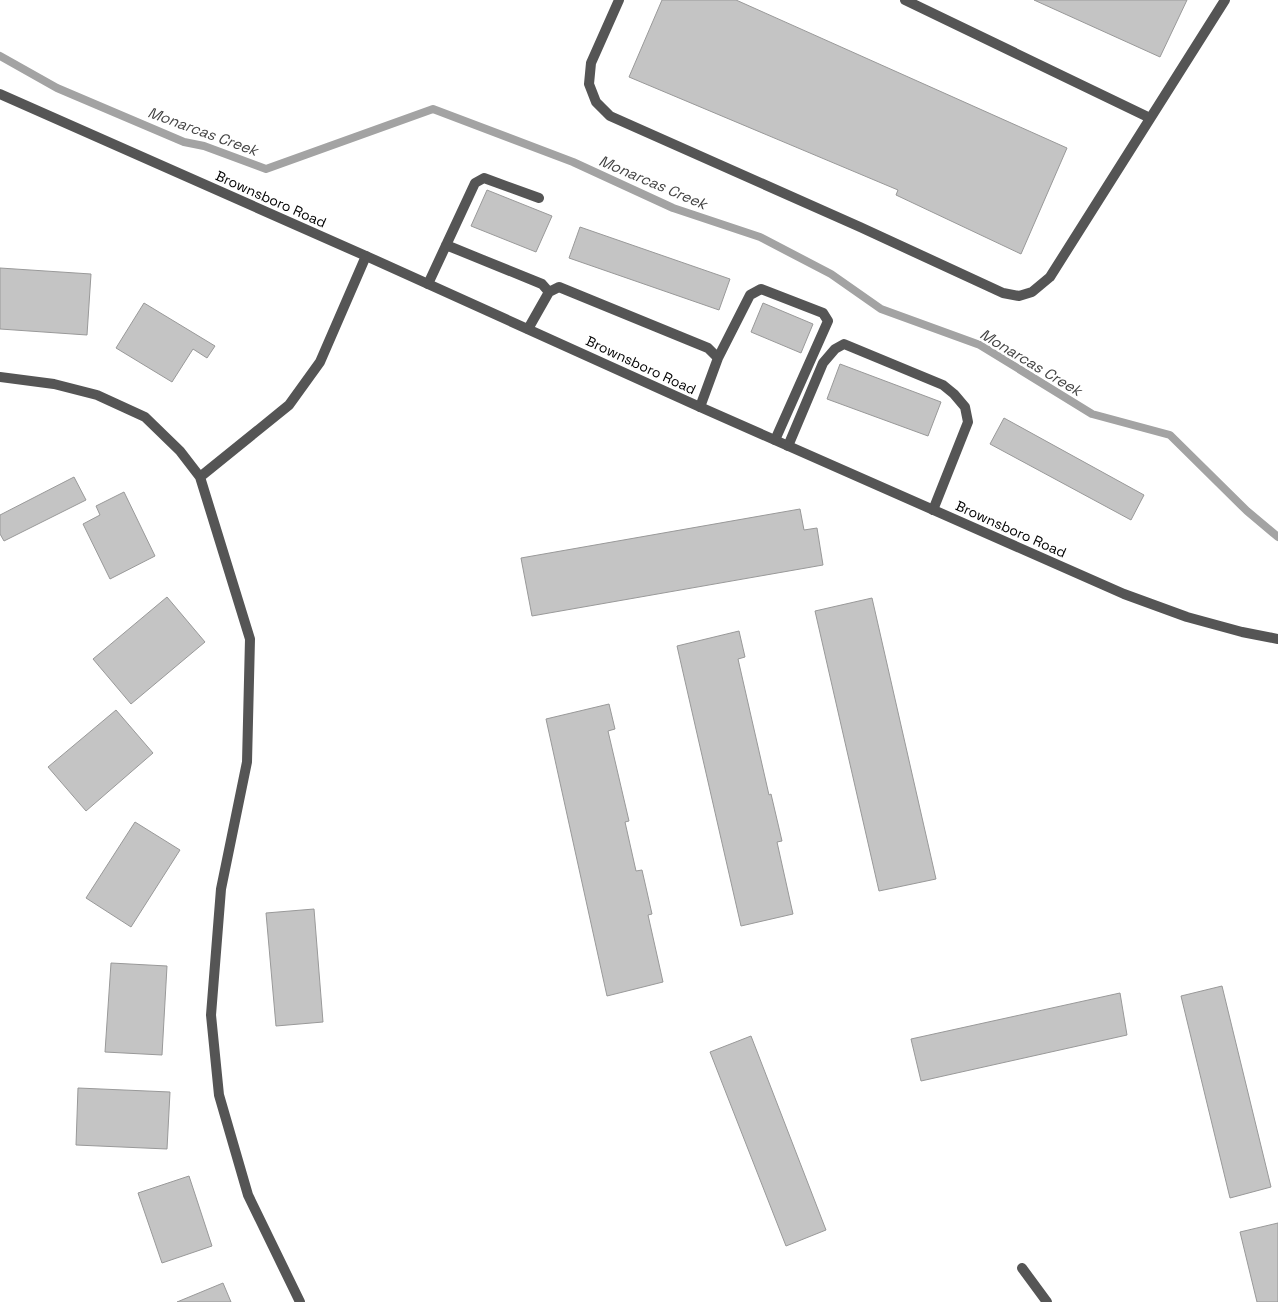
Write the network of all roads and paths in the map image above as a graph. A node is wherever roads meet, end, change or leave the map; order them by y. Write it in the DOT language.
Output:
graph roads {
  1 [pos="619,0"];
  2 [pos="905,0"];
  3 [pos="1225,0"];
  4 [pos="0,94"];
  5 [pos="1150,118"];
  6 [pos="539,198"];
  7 [pos="446,245"];
  8 [pos="366,256"];
  9 [pos="428,284"];
  10 [pos="549,292"];
  11 [pos="528,329"];
  12 [pos="718,358"];
  13 [pos="0,377"];
  14 [pos="700,408"];
  15 [pos="775,440"];
  16 [pos="788,446"];
  17 [pos="200,477"];
  18 [pos="933,510"];
  19 [pos="1278,639"];
  20 [pos="1022,1268"];
  21 [pos="300,1302"];
  22 [pos="1047,1302"];
  1 -- 5 [label="street"];
  2 -- 5 [label="street"];
  3 -- 5 [label="street"];
  4 -- 8 [label="street, Brownsboro Road"];
  6 -- 7 [label="street"];
  7 -- 9 [label="street"];
  7 -- 10 [label="street"];
  8 -- 9 [label="street, Brownsboro Road"];
  8 -- 17 [label="street"];
  9 -- 11 [label="street, Brownsboro Road"];
  10 -- 11 [label="street"];
  10 -- 12 [label="street"];
  11 -- 14 [label="street, Brownsboro Road"];
  12 -- 14 [label="street"];
  12 -- 15 [label="street"];
  13 -- 17 [label="street"];
  14 -- 15 [label="street, Brownsboro Road"];
  15 -- 16 [label="street, Brownsboro Road"];
  16 -- 18 [label="street, Brownsboro Road"];
  16 -- 18 [label="street"];
  17 -- 21 [label="street"];
  18 -- 19 [label="street, Brownsboro Road"];
  20 -- 22 [label="street"];
}
